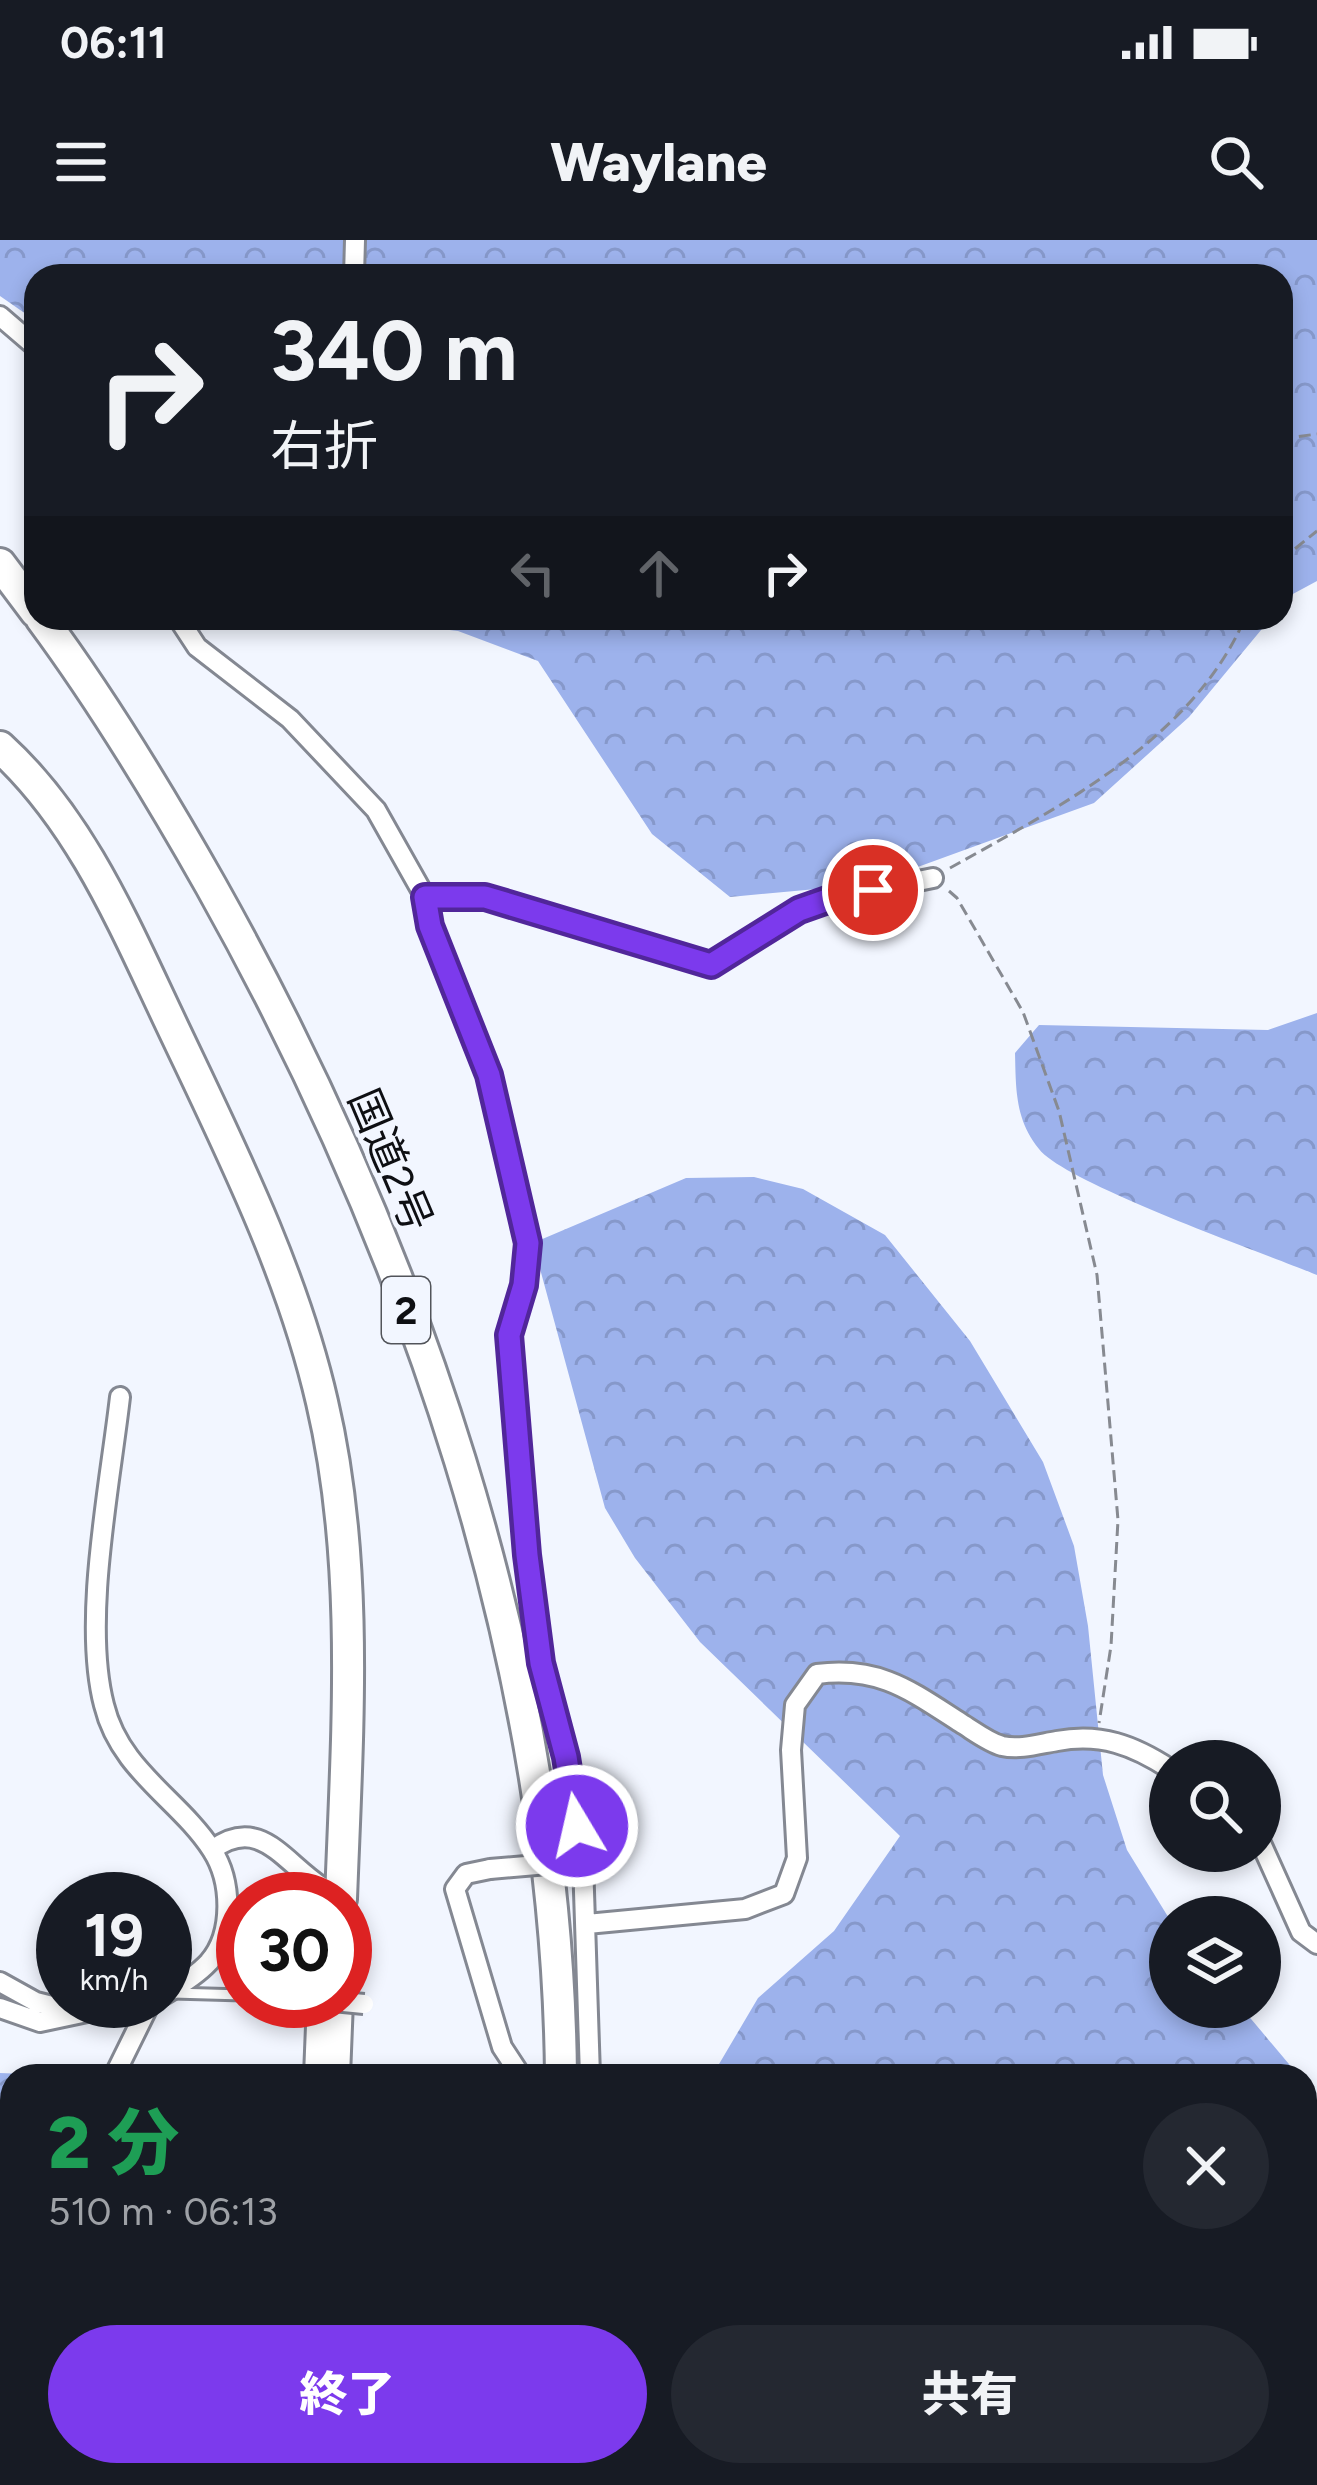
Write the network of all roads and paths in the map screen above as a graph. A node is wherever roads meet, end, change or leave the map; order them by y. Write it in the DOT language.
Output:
graph roads {
  1 [pos="0,316"];
  2 [pos="24,337"];
  3 [pos="1317,531"];
  4 [pos="1293,550"];
  5 [pos="0,564"];
  6 [pos="24,596"];
  7 [pos="48,630"];
  8 [pos="186,630"];
  9 [pos="1238,630"];
  10 [pos="0,747"];
  11 [pos="934,878"];
  12 [pos="425,897"];
  13 [pos="120,1397"];
  14 [pos="1097,1738"];
  15 [pos="1149,1755"];
  16 [pos="212,1850"];
  17 [pos="583,1861"];
  18 [pos="302,1872"];
  19 [pos="342,1872"];
  20 [pos="1274,1872"];
  21 [pos="587,1924"];
  22 [pos="1317,1944"];
  23 [pos="192,1974"];
  24 [pos="0,1982"];
  25 [pos="36,2002"];
  26 [pos="0,2008"];
  27 [pos="36,2021"];
  28 [pos="143,2028"];
  29 [pos="316,2028"];
  30 [pos="340,2028"];
  31 [pos="121,2064"];
  32 [pos="314,2064"];
  33 [pos="336,2064"];
  34 [pos="513,2064"];
  35 [pos="560,2064"];
  36 [pos="590,2064"];
  1 -- 2 [label="street"];
  3 -- 4 [label="path"];
  5 -- 6 [label="highway, 国道2号 / 2"];
  7 -- 35 [label="highway, 国道2号 / 2"];
  8 -- 12 [label="street"];
  9 -- 11 [label="path"];
  10 -- 19 [label="highway"];
  11 -- 12 [label="street"];
  11 -- 14 [label="path"];
  12 -- 17 [label="street"];
  13 -- 16 [label="street"];
  14 -- 15 [label="street"];
  14 -- 21 [label="street"];
  16 -- 18 [label="street"];
  16 -- 23 [label="street"];
  17 -- 21 [label="street"];
  17 -- 34 [label="street, bridge"];
  20 -- 22 [label="street"];
  21 -- 36 [label="street"];
  24 -- 25 [label="street"];
  26 -- 27 [label="street"];
  28 -- 31 [label="street"];
  29 -- 32 [label="street"];
  30 -- 33 [label="highway"];
}
